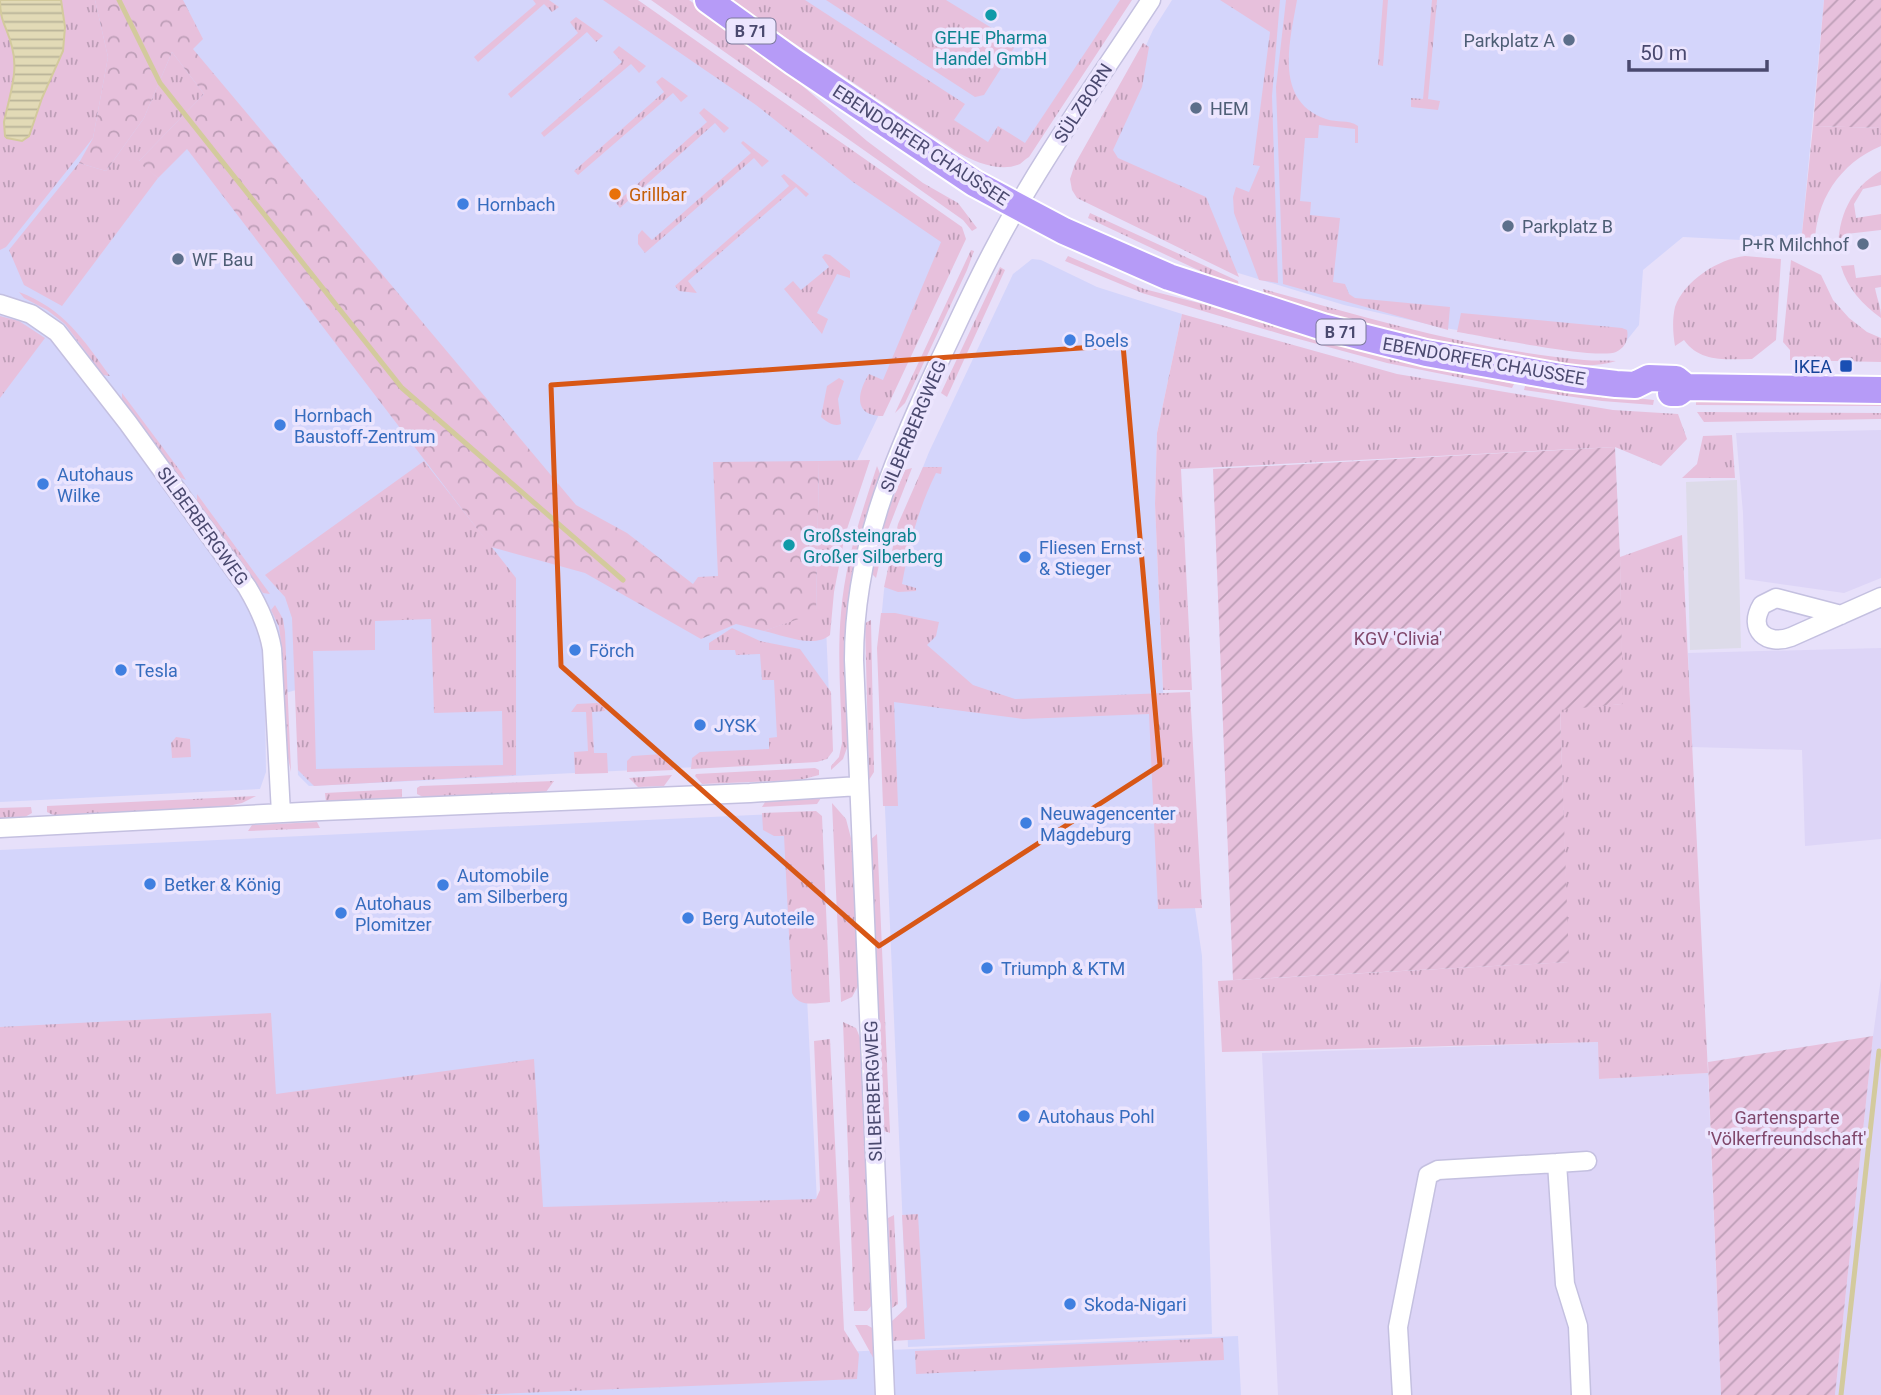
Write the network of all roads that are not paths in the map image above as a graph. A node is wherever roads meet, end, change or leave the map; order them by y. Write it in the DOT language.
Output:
graph roads {
  1 [pos="708,0"];
  2 [pos="1151,0"];
  3 [pos="1018,207"];
  4 [pos="0,304"];
  5 [pos="1881,390"];
  6 [pos="1881,597"];
  7 [pos="1840,615"];
  8 [pos="859,786"];
  9 [pos="281,813"];
  10 [pos="0,828"];
  11 [pos="1587,1161"];
  12 [pos="1557,1163"];
  13 [pos="885,1395"];
  14 [pos="1402,1395"];
  15 [pos="1581,1395"];
  1 -- 3 [label="main road, EBENDORFER CHAUSSEE / B 71"];
  2 -- 3 [label="street, SÜLZBORN"];
  3 -- 5 [label="main road, EBENDORFER CHAUSSEE / B 71"];
  3 -- 8 [label="street, SILBERBERGWEG"];
  4 -- 9 [label="street, SILBERBERGWEG"];
  6 -- 7 [label="street"];
  8 -- 9 [label="street"];
  8 -- 13 [label="street, SILBERBERGWEG"];
  9 -- 10 [label="street"];
  11 -- 12 [label="street"];
  12 -- 14 [label="street"];
  12 -- 15 [label="street"];
}
